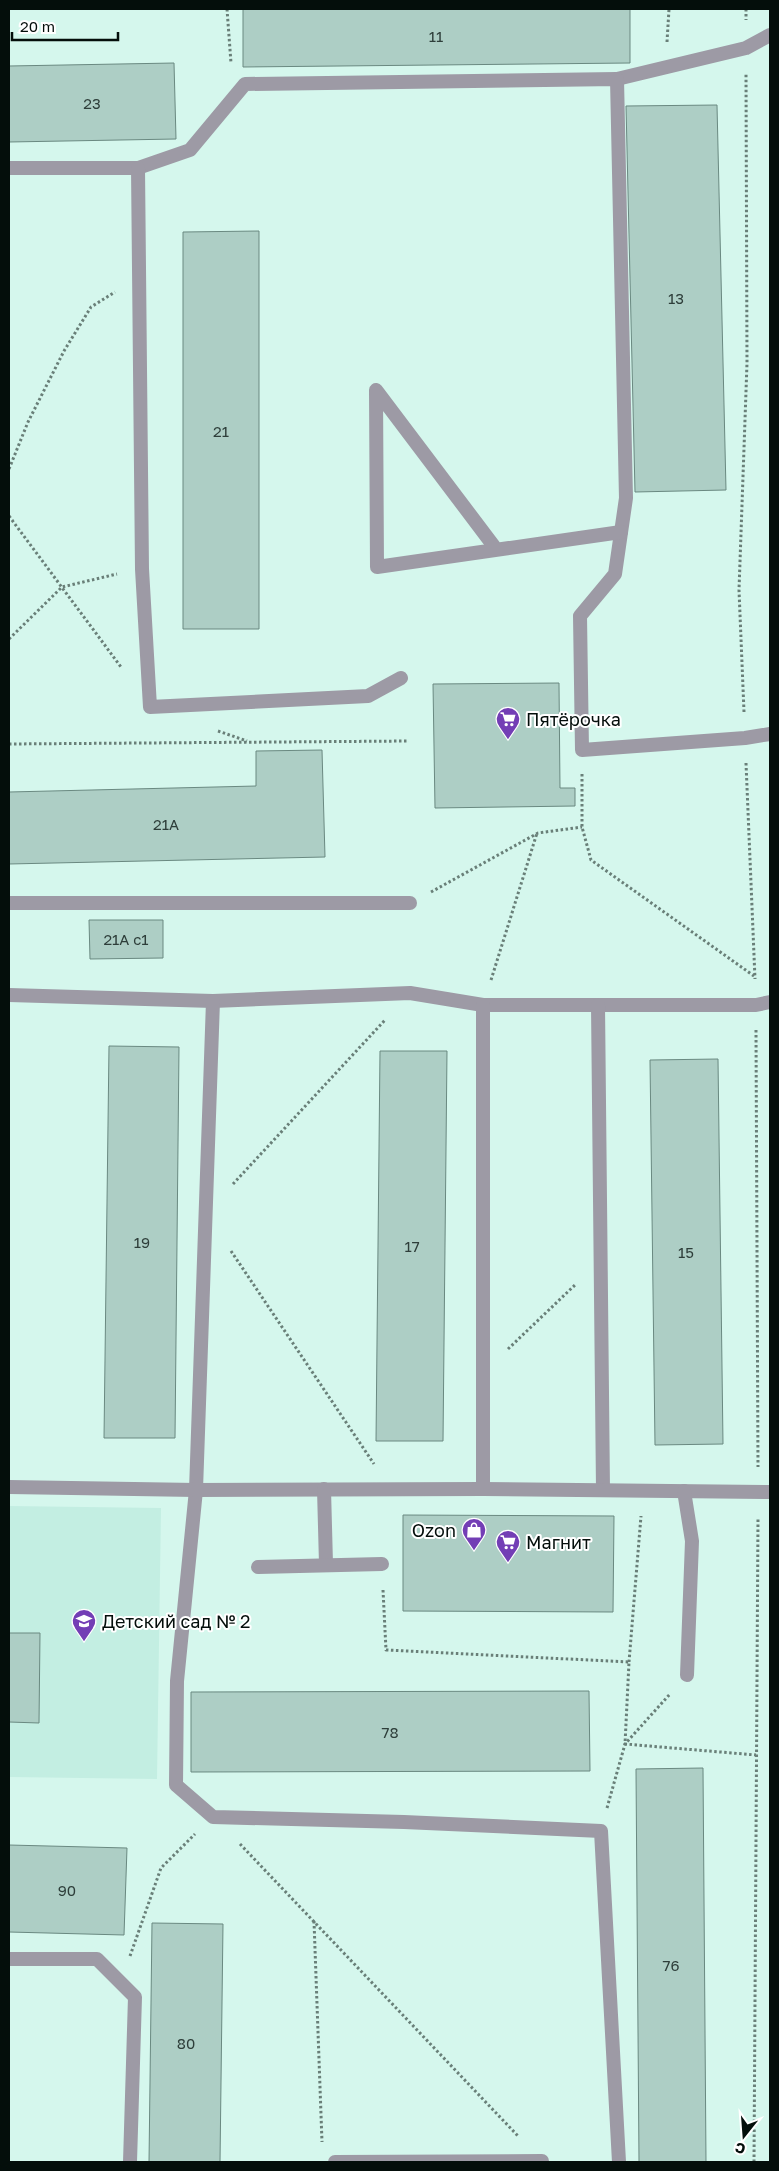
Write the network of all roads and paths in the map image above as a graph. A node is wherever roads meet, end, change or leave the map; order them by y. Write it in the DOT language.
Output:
graph roads {
  1 [pos="227,9"];
  2 [pos="669,9"];
  3 [pos="741,9"];
  4 [pos="746,11"];
  5 [pos="770,35"];
  6 [pos="746,48"];
  7 [pos="665,67"];
  8 [pos="616,79"];
  9 [pos="233,98"];
  10 [pos="9,168"];
  11 [pos="138,168"];
  12 [pos="140,276"];
  13 [pos="9,468"];
  14 [pos="9,516"];
  15 [pos="621,532"];
  16 [pos="496,549"];
  17 [pos="142,568"];
  18 [pos="62,587"];
  19 [pos="9,639"];
  20 [pos="401,678"];
  21 [pos="150,706"];
  22 [pos="214,729"];
  23 [pos="770,734"];
  24 [pos="745,738"];
  25 [pos="409,741"];
  26 [pos="250,742"];
  27 [pos="9,744"];
  28 [pos="582,750"];
  29 [pos="582,828"];
  30 [pos="538,833"];
  31 [pos="9,903"];
  32 [pos="410,903"];
  33 [pos="754,976"];
  34 [pos="410,993"];
  35 [pos="9,995"];
  36 [pos="213,1001"];
  37 [pos="770,1002"];
  38 [pos="484,1005"];
  39 [pos="598,1005"];
  40 [pos="756,1005"];
  41 [pos="206,1214"];
  42 [pos="601,1260"];
  43 [pos="483,1374"];
  44 [pos="9,1487"];
  45 [pos="324,1489"];
  46 [pos="483,1489"];
  47 [pos="196,1490"];
  48 [pos="391,1490"];
  49 [pos="603,1490"];
  50 [pos="643,1491"];
  51 [pos="684,1491"];
  52 [pos="764,1492"];
  53 [pos="326,1564"];
  54 [pos="382,1564"];
  55 [pos="258,1567"];
  56 [pos="629,1662"];
  57 [pos="688,1675"];
  58 [pos="625,1744"];
  59 [pos="756,1755"];
  60 [pos="213,1816"];
  61 [pos="601,1831"];
  62 [pos="314,1920"];
  63 [pos="9,1960"];
  64 [pos="121,1983"];
  65 [pos="322,2143"];
  66 [pos="542,2161"];
  67 [pos="130,2162"];
  68 [pos="335,2162"];
  69 [pos="619,2162"];
  70 [pos="754,2162"];
  1 -- 9 [label="path"];
  2 -- 7 [label="path"];
  3 -- 4 [label="path"];
  4 -- 6 [label="path"];
  5 -- 6 [label="lane"];
  6 -- 7 [label="lane"];
  6 -- 24 [label="path"];
  7 -- 8 [label="lane"];
  8 -- 9 [label="lane"];
  8 -- 15 [label="lane"];
  9 -- 11 [label="lane"];
  10 -- 11 [label="lane"];
  11 -- 12 [label="lane"];
  12 -- 13 [label="path"];
  12 -- 17 [label="lane"];
  14 -- 18 [label="path"];
  15 -- 16 [label="lane"];
  15 -- 28 [label="lane"];
  16 -- 16 [label="lane"];
  17 -- 18 [label="path"];
  17 -- 21 [label="lane"];
  18 -- 19 [label="path"];
  18 -- 21 [label="path"];
  20 -- 21 [label="lane"];
  22 -- 26 [label="path"];
  23 -- 24 [label="lane"];
  24 -- 28 [label="lane"];
  24 -- 33 [label="path"];
  25 -- 26 [label="path"];
  26 -- 27 [label="path"];
  28 -- 29 [label="path"];
  29 -- 30 [label="path"];
  29 -- 33 [label="path"];
  30 -- 32 [label="path"];
  30 -- 38 [label="path"];
  31 -- 32 [label="lane"];
  33 -- 40 [label="path"];
  34 -- 36 [label="lane"];
  34 -- 38 [label="lane"];
  34 -- 41 [label="path"];
  35 -- 36 [label="lane"];
  36 -- 41 [label="lane"];
  37 -- 40 [label="lane"];
  38 -- 39 [label="lane"];
  38 -- 43 [label="lane"];
  39 -- 40 [label="lane"];
  39 -- 42 [label="lane"];
  40 -- 52 [label="path"];
  41 -- 47 [label="lane"];
  41 -- 48 [label="path"];
  42 -- 43 [label="path"];
  42 -- 49 [label="lane"];
  43 -- 46 [label="lane"];
  44 -- 47 [label="lane"];
  45 -- 47 [label="lane"];
  45 -- 48 [label="lane"];
  45 -- 53 [label="lane"];
  46 -- 48 [label="lane"];
  46 -- 49 [label="lane"];
  47 -- 60 [label="lane"];
  49 -- 50 [label="lane"];
  50 -- 51 [label="lane"];
  50 -- 56 [label="path"];
  51 -- 52 [label="lane"];
  51 -- 57 [label="lane"];
  52 -- 59 [label="path"];
  53 -- 54 [label="lane"];
  53 -- 55 [label="lane"];
  54 -- 56 [label="path"];
  56 -- 58 [label="path"];
  57 -- 58 [label="path"];
  58 -- 59 [label="path"];
  58 -- 61 [label="path"];
  59 -- 70 [label="path"];
  60 -- 61 [label="lane"];
  60 -- 62 [label="path"];
  60 -- 64 [label="path"];
  61 -- 69 [label="lane"];
  62 -- 65 [label="path"];
  62 -- 66 [label="path"];
  63 -- 64 [label="lane"];
  64 -- 67 [label="lane"];
  66 -- 68 [label="lane"];
}
